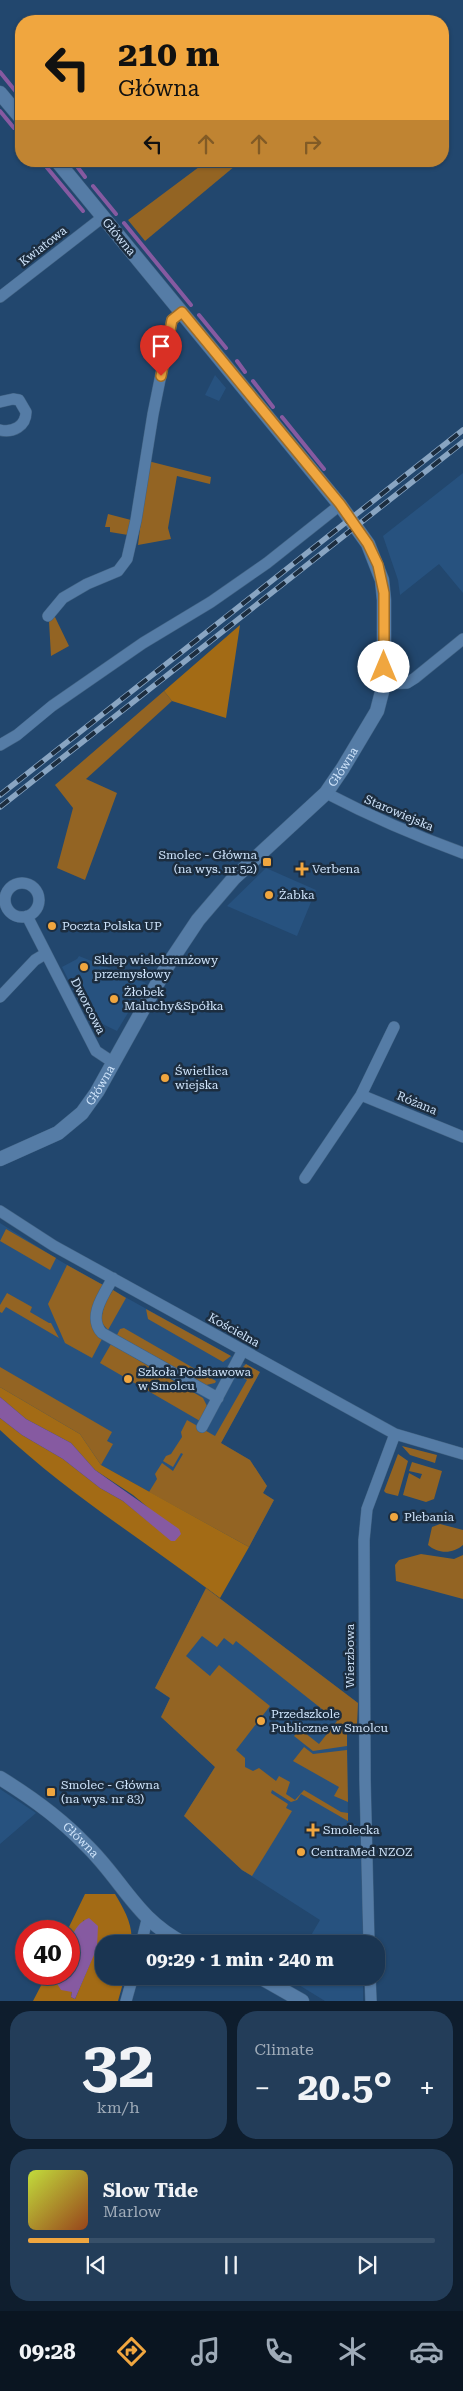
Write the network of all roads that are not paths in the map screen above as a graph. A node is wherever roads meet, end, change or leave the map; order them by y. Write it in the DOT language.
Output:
graph roads {
  1 [pos="0,93"];
  2 [pos="15,111"];
  3 [pos="62,167"];
  4 [pos="102,217"];
  5 [pos="0,297"];
  6 [pos="182,312"];
  7 [pos="0,402"];
  8 [pos="0,430"];
  9 [pos="340,504"];
  10 [pos="48,616"];
  11 [pos="463,639"];
  12 [pos="384,684"];
  13 [pos="0,745"];
  14 [pos="326,794"];
  15 [pos="463,853"];
  16 [pos="27,916"];
  17 [pos="46,954"];
  18 [pos="0,998"];
  19 [pos="394,1027"];
  20 [pos="114,1063"];
  21 [pos="361,1095"];
  22 [pos="463,1137"];
  23 [pos="0,1159"];
  24 [pos="305,1178"];
  25 [pos="0,1211"];
  26 [pos="113,1278"];
  27 [pos="243,1350"];
  28 [pos="218,1398"];
  29 [pos="202,1426"];
  30 [pos="395,1434"];
  31 [pos="463,1454"];
  32 [pos="0,1778"];
  33 [pos="147,1920"];
  34 [pos="143,1935"];
  35 [pos="169,1935"];
  36 [pos="369,1935"];
  37 [pos="130,1985"];
  38 [pos="273,1985"];
  39 [pos="370,1985"];
  40 [pos="298,2000"];
  41 [pos="126,2001"];
  42 [pos="371,2001"];
  1 -- 2 [label="street"];
  3 -- 4 [label="street, Główna"];
  4 -- 5 [label="street, Kwiatowa"];
  4 -- 6 [label="street, Główna"];
  6 -- 9 [label="street, Główna"];
  6 -- 10 [label="street"];
  7 -- 8 [label="street"];
  9 -- 12 [label="street, Główna"];
  9 -- 13 [label="street"];
  11 -- 12 [label="street"];
  12 -- 14 [label="street, Główna"];
  14 -- 15 [label="street, Starowiejska"];
  14 -- 20 [label="street, Główna"];
  16 -- 17 [label="street, Dworcowa"];
  17 -- 18 [label="street"];
  17 -- 20 [label="street, Dworcowa"];
  19 -- 21 [label="street"];
  20 -- 23 [label="street, Główna"];
  21 -- 22 [label="street, Różana"];
  21 -- 24 [label="street"];
  25 -- 26 [label="street, Kościelna"];
  26 -- 27 [label="street, Kościelna"];
  26 -- 28 [label="street"];
  27 -- 28 [label="street"];
  27 -- 30 [label="street, Kościelna"];
  28 -- 29 [label="street"];
  30 -- 31 [label="street, Kościelna"];
  30 -- 36 [label="street, Wierzbowa"];
  32 -- 33 [label="street, Główna"];
  33 -- 34 [label="street"];
  33 -- 35 [label="street, Główna"];
  37 -- 41 [label="street"];
  38 -- 40 [label="street"];
  39 -- 42 [label="street"];
}
